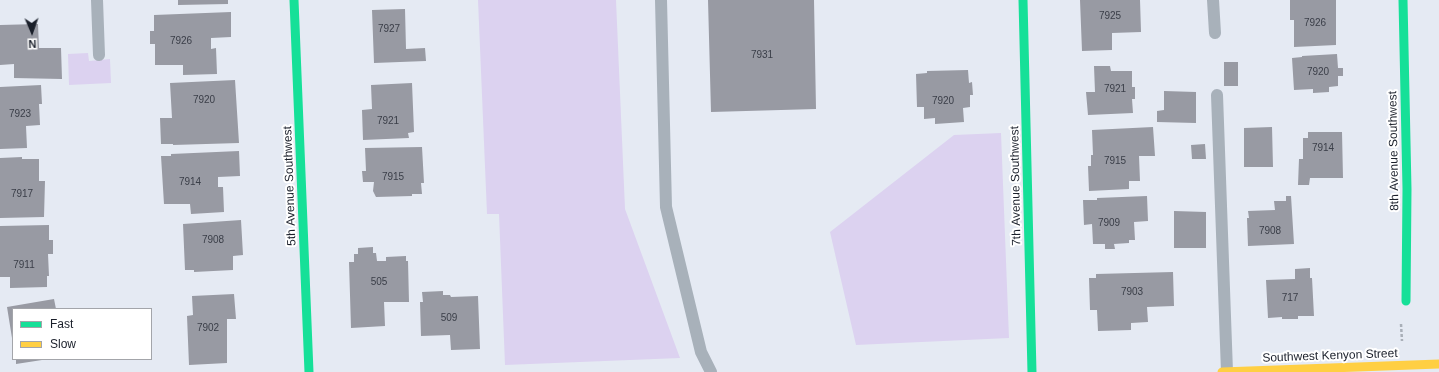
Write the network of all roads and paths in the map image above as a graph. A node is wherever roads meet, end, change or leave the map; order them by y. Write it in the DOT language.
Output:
graph roads {
  1 [pos="97,0"];
  2 [pos="294,0"];
  3 [pos="661,0"];
  4 [pos="1023,0"];
  5 [pos="1213,0"];
  6 [pos="1403,0"];
  7 [pos="1215,34"];
  8 [pos="99,55"];
  9 [pos="1217,95"];
  10 [pos="1406,301"];
  11 [pos="1401,320"];
  12 [pos="1402,347"];
  13 [pos="1439,364"];
  14 [pos="309,372"];
  15 [pos="711,372"];
  16 [pos="1032,372"];
  17 [pos="1222,372"];
  18 [pos="1227,372"];
  1 -- 8 [label="lane"];
  2 -- 14 [label="street, 5th Avenue Southwest"];
  3 -- 15 [label="lane"];
  4 -- 16 [label="street, 7th Avenue Southwest"];
  5 -- 7 [label="lane"];
  6 -- 10 [label="street, 8th Avenue Southwest"];
  9 -- 18 [label="lane"];
  11 -- 12 [label="path"];
  13 -- 18 [label="street, Southwest Kenyon Street"];
  17 -- 18 [label="street, Southwest Kenyon Street"];
}
